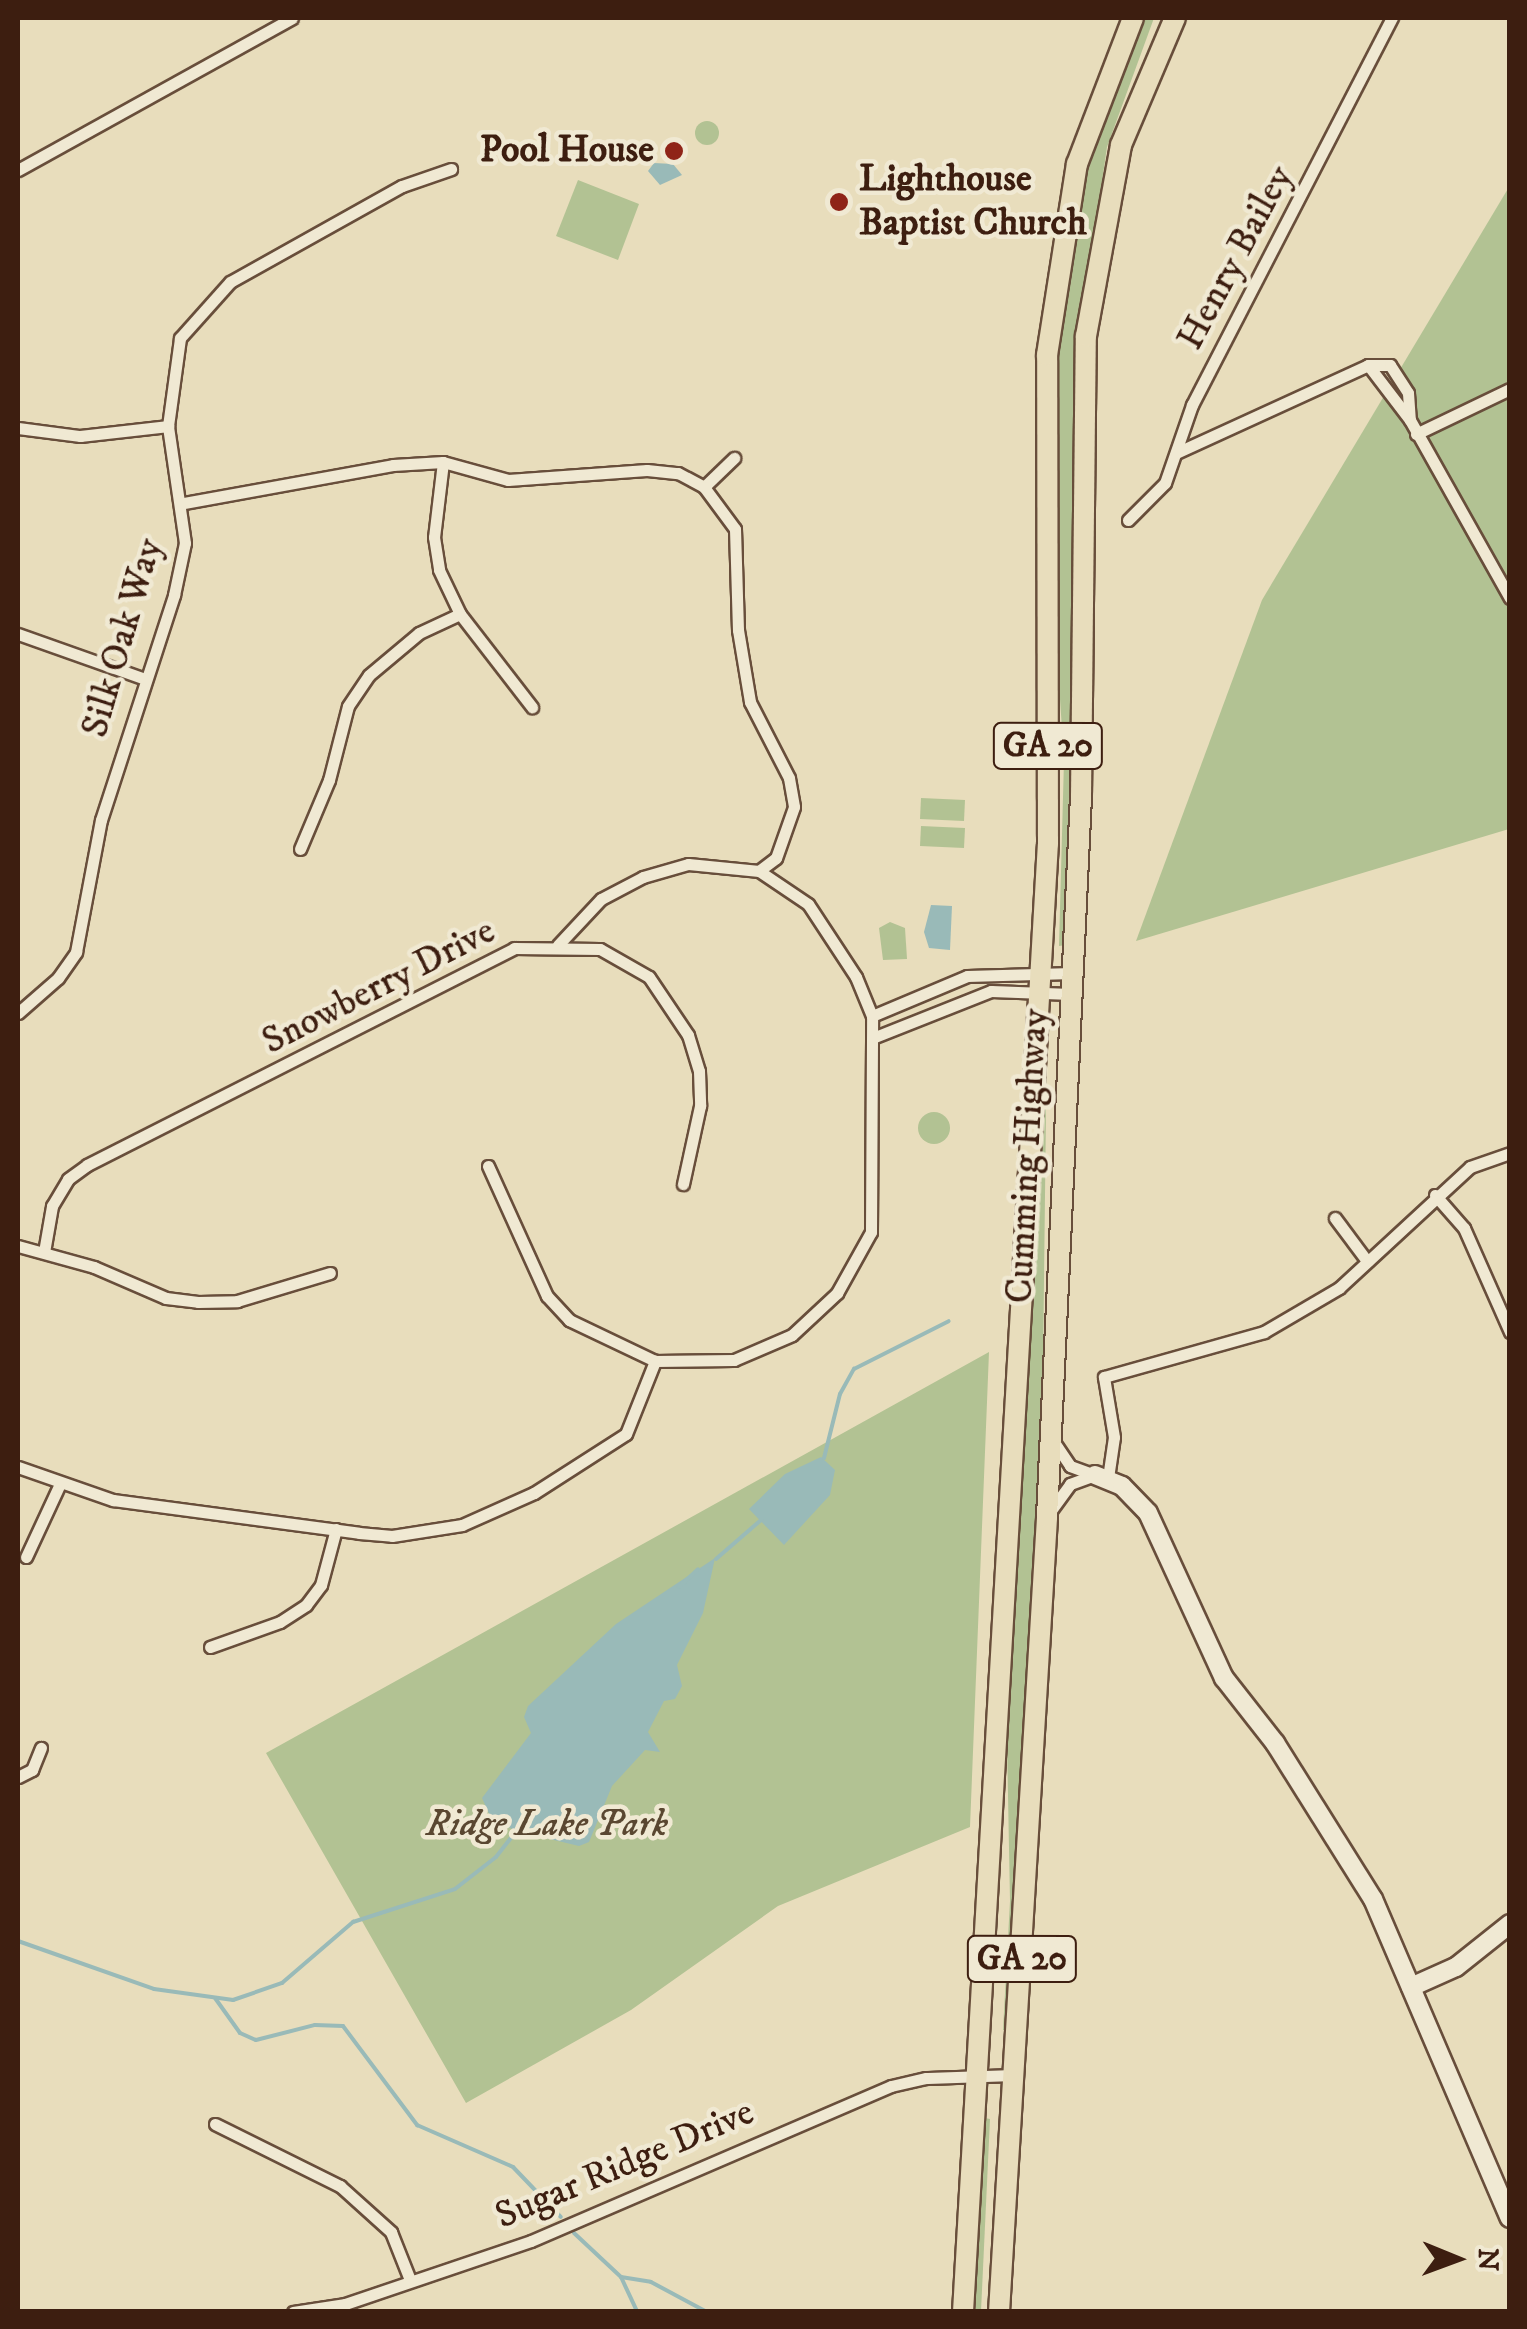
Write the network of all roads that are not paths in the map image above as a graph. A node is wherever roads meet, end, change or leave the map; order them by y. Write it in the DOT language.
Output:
graph roads {
  1 [pos="292,18"];
  2 [pos="1134,18"];
  3 [pos="1175,18"];
  4 [pos="1392,18"];
  5 [pos="451,169"];
  6 [pos="18,170"];
  7 [pos="1510,389"];
  8 [pos="168,426"];
  9 [pos="18,428"];
  10 [pos="1416,434"];
  11 [pos="1176,453"];
  12 [pos="734,458"];
  13 [pos="443,462"];
  14 [pos="704,487"];
  15 [pos="184,504"];
  16 [pos="1128,520"];
  17 [pos="1510,598"];
  18 [pos="460,614"];
  19 [pos="18,634"];
  20 [pos="142,678"];
  21 [pos="532,707"];
  22 [pos="300,849"];
  23 [pos="759,871"];
  24 [pos="558,945"];
  25 [pos="954,982"];
  26 [pos="1039,982"];
  27 [pos="1072,984"];
  28 [pos="963,1003"];
  29 [pos="18,1013"];
  30 [pos="872,1016"];
  31 [pos="875,1037"];
  32 [pos="1510,1153"];
  33 [pos="488,1166"];
  34 [pos="683,1184"];
  35 [pos="1435,1195"];
  36 [pos="1335,1218"];
  37 [pos="18,1246"];
  38 [pos="44,1252"];
  39 [pos="1366,1261"];
  40 [pos="330,1273"];
  41 [pos="1510,1332"];
  42 [pos="655,1361"];
  43 [pos="1051,1435"];
  44 [pos="18,1468"];
  45 [pos="1101,1477"];
  46 [pos="59,1486"];
  47 [pos="1048,1517"];
  48 [pos="336,1529"];
  49 [pos="26,1557"];
  50 [pos="210,1647"];
  51 [pos="41,1748"];
  52 [pos="18,1777"];
  53 [pos="1510,1924"];
  54 [pos="1411,1987"];
  55 [pos="978,2074"];
  56 [pos="1015,2075"];
  57 [pos="216,2124"];
  58 [pos="1510,2218"];
  59 [pos="410,2280"];
  60 [pos="293,2312"];
  61 [pos="963,2312"];
  62 [pos="999,2312"];
  1 -- 6 [label="street"];
  2 -- 26 [label="highway, Cumming Highway / GA 20"];
  3 -- 27 [label="highway, Cumming Highway / GA 20"];
  4 -- 11 [label="street, Henry Bailey"];
  5 -- 8 [label="street, Silk Oak Way"];
  7 -- 10 [label="street"];
  8 -- 9 [label="street"];
  8 -- 15 [label="street, Silk Oak Way"];
  10 -- 11 [label="street"];
  10 -- 17 [label="street"];
  11 -- 16 [label="street, Henry Bailey"];
  12 -- 14 [label="street"];
  13 -- 14 [label="street"];
  13 -- 15 [label="street"];
  13 -- 18 [label="street"];
  14 -- 23 [label="street"];
  15 -- 20 [label="street, Silk Oak Way"];
  18 -- 21 [label="street"];
  18 -- 22 [label="street"];
  19 -- 20 [label="street"];
  20 -- 29 [label="street, Silk Oak Way"];
  23 -- 24 [label="street"];
  23 -- 30 [label="street"];
  24 -- 34 [label="street, Snowberry Drive"];
  24 -- 38 [label="street, Snowberry Drive"];
  25 -- 26 [label="street"];
  25 -- 28 [label="street"];
  25 -- 30 [label="street"];
  26 -- 27 [label="street"];
  26 -- 27 [label="street"];
  26 -- 28 [label="street"];
  26 -- 55 [label="highway, Cumming Highway / GA 20"];
  27 -- 43 [label="highway, Cumming Highway / GA 20"];
  28 -- 31 [label="street"];
  30 -- 31 [label="street"];
  31 -- 42 [label="street"];
  32 -- 35 [label="street"];
  33 -- 42 [label="street"];
  35 -- 39 [label="street"];
  35 -- 41 [label="street"];
  36 -- 39 [label="street"];
  37 -- 38 [label="street"];
  38 -- 40 [label="street"];
  39 -- 45 [label="street"];
  42 -- 48 [label="street"];
  43 -- 45 [label="street"];
  43 -- 47 [label="highway, Cumming Highway / GA 20"];
  44 -- 46 [label="street"];
  45 -- 47 [label="street"];
  45 -- 54 [label="street"];
  46 -- 48 [label="street"];
  46 -- 49 [label="street"];
  47 -- 56 [label="highway, Cumming Highway / GA 20"];
  48 -- 50 [label="street"];
  51 -- 52 [label="street"];
  53 -- 54 [label="street"];
  54 -- 58 [label="street"];
  55 -- 56 [label="street, Sugar Ridge Drive"];
  55 -- 59 [label="street, Sugar Ridge Drive"];
  55 -- 61 [label="highway, Cumming Highway / GA 20"];
  56 -- 62 [label="highway, Cumming Highway / GA 20"];
  57 -- 59 [label="street"];
  59 -- 60 [label="street, Sugar Ridge Drive"];
}
